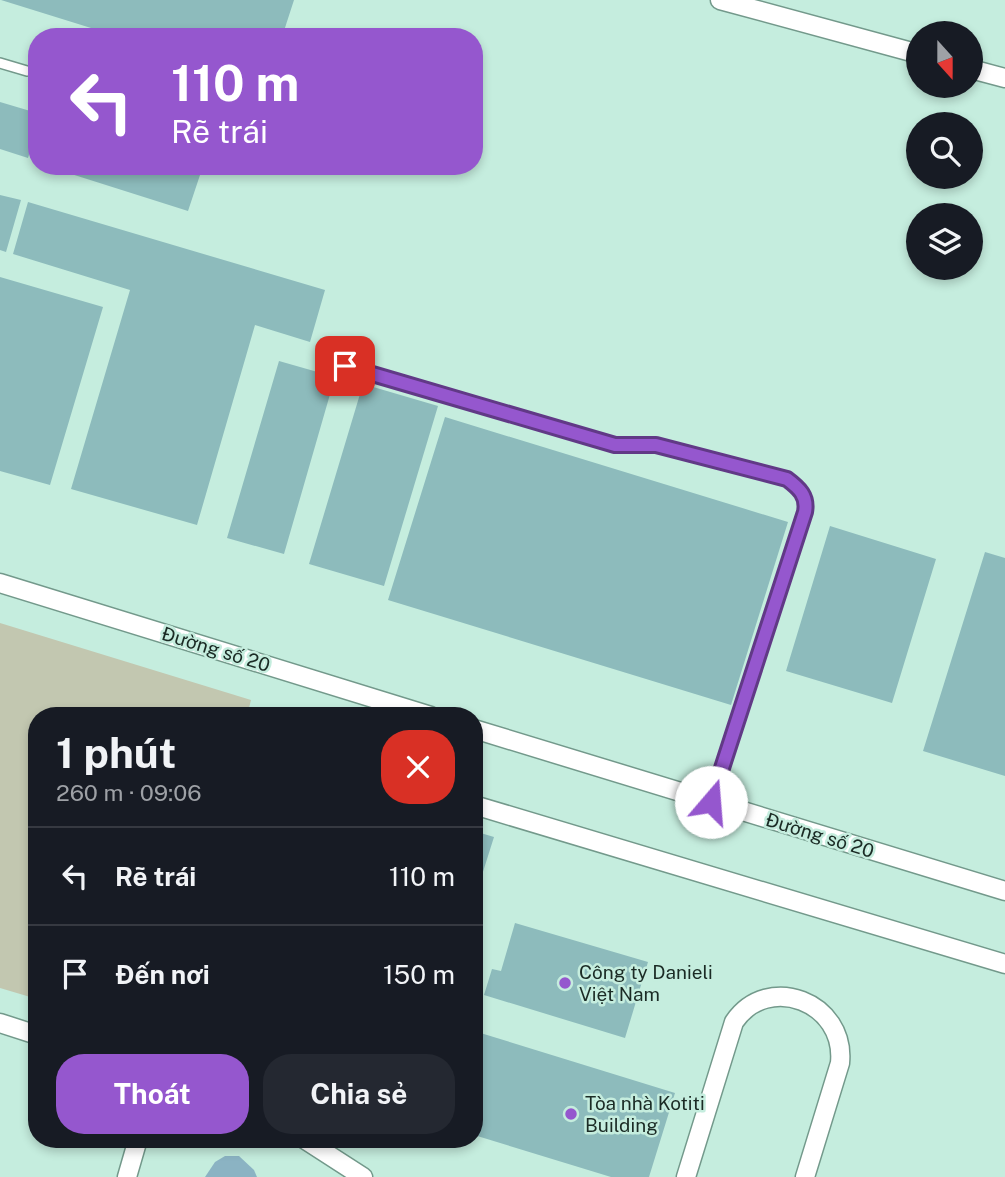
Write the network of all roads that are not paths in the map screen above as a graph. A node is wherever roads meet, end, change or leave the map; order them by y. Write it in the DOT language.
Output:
graph roads {
  1 [pos="720,0"];
  2 [pos="906,50"];
  3 [pos="0,63"];
  4 [pos="27,71"];
  5 [pos="984,72"];
  6 [pos="1005,78"];
  7 [pos="345,366"];
  8 [pos="0,583"];
  9 [pos="402,707"];
  10 [pos="483,732"];
  11 [pos="711,802"];
  12 [pos="483,808"];
  13 [pos="1005,891"];
  14 [pos="1005,964"];
  15 [pos="0,1023"];
  16 [pos="28,1032"];
  17 [pos="135,1148"];
  18 [pos="318,1148"];
  19 [pos="127,1177"];
  20 [pos="363,1177"];
  21 [pos="686,1177"];
  22 [pos="806,1177"];
  1 -- 2 [label="street"];
  3 -- 4 [label="lane"];
  5 -- 6 [label="street"];
  7 -- 11 [label="lane"];
  8 -- 9 [label="street, Đường số 20"];
  10 -- 11 [label="street, Đường số 20"];
  11 -- 13 [label="street, Đường số 20"];
  12 -- 14 [label="street"];
  15 -- 16 [label="street"];
  17 -- 19 [label="street"];
  18 -- 20 [label="street"];
  21 -- 22 [label="street"];
}
